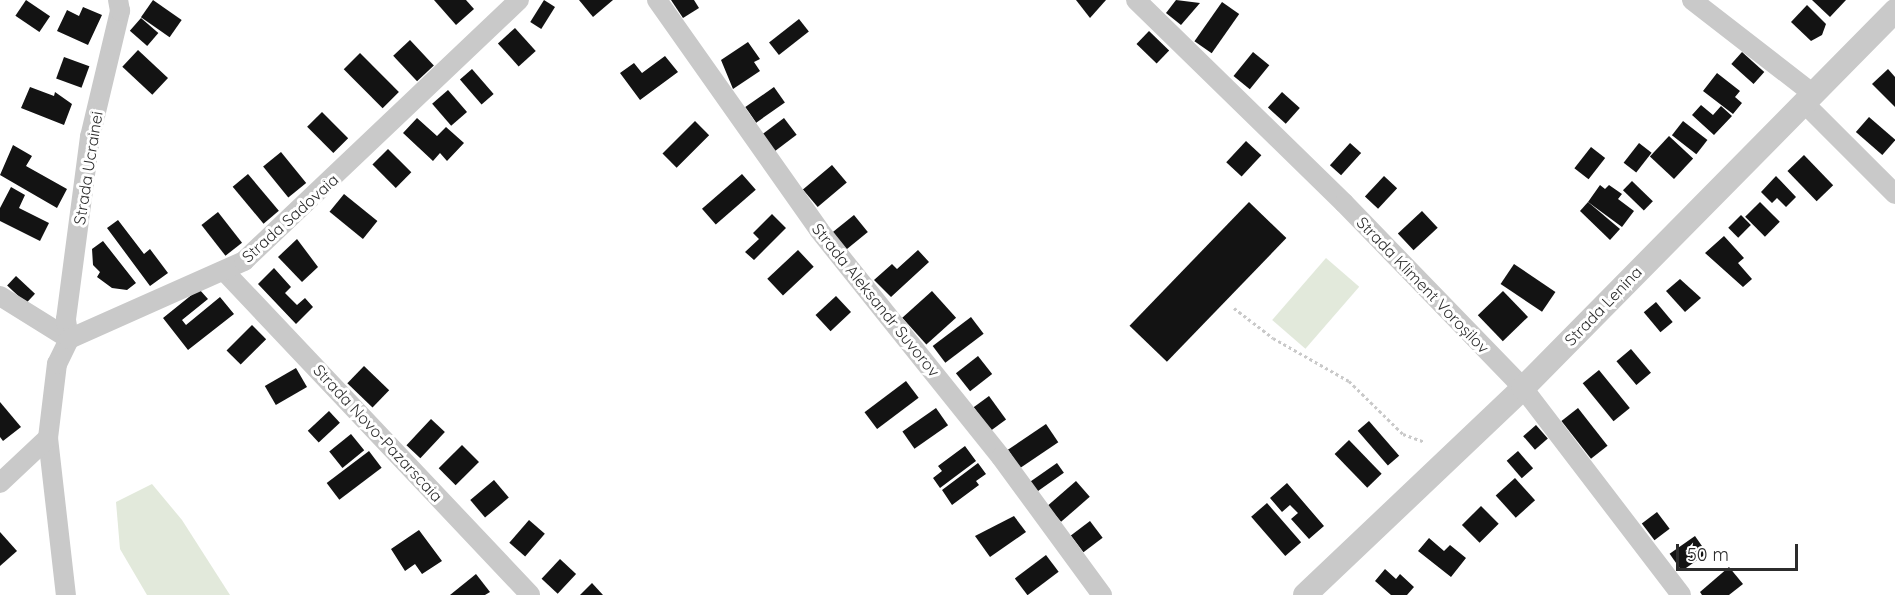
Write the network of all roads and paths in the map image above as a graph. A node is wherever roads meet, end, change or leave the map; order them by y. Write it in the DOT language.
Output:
graph roads {
  1 [pos="519,0"];
  2 [pos="657,0"];
  3 [pos="1136,0"];
  4 [pos="1692,0"];
  5 [pos="122,4"];
  6 [pos="1895,11"];
  7 [pos="1807,98"];
  8 [pos="1895,194"];
  9 [pos="225,272"];
  10 [pos="0,296"];
  11 [pos="1234,308"];
  12 [pos="69,339"];
  13 [pos="1523,388"];
  14 [pos="48,438"];
  15 [pos="1425,442"];
  16 [pos="0,483"];
  17 [pos="66,595"];
  18 [pos="530,595"];
  19 [pos="1102,595"];
  20 [pos="1305,595"];
  21 [pos="1681,595"];
  1 -- 9 [label="street, Strada Sadovaia"];
  2 -- 19 [label="street, Strada Aleksandr Suvorov"];
  3 -- 13 [label="street, Strada Kliment Voroșilov"];
  4 -- 7 [label="street"];
  5 -- 12 [label="street, Strada Ucrainei"];
  6 -- 7 [label="street, Strada Lenina"];
  7 -- 8 [label="street"];
  7 -- 13 [label="street, Strada Lenina"];
  9 -- 12 [label="street, Strada Sadovaia"];
  9 -- 18 [label="street, Strada Novo-Pazarscaia"];
  10 -- 12 [label="street"];
  11 -- 15 [label="path"];
  12 -- 14 [label="street"];
  13 -- 20 [label="street, Strada Lenina"];
  13 -- 21 [label="street, Strada Kliment Voroșilov"];
  14 -- 16 [label="street"];
  14 -- 17 [label="street"];
}
